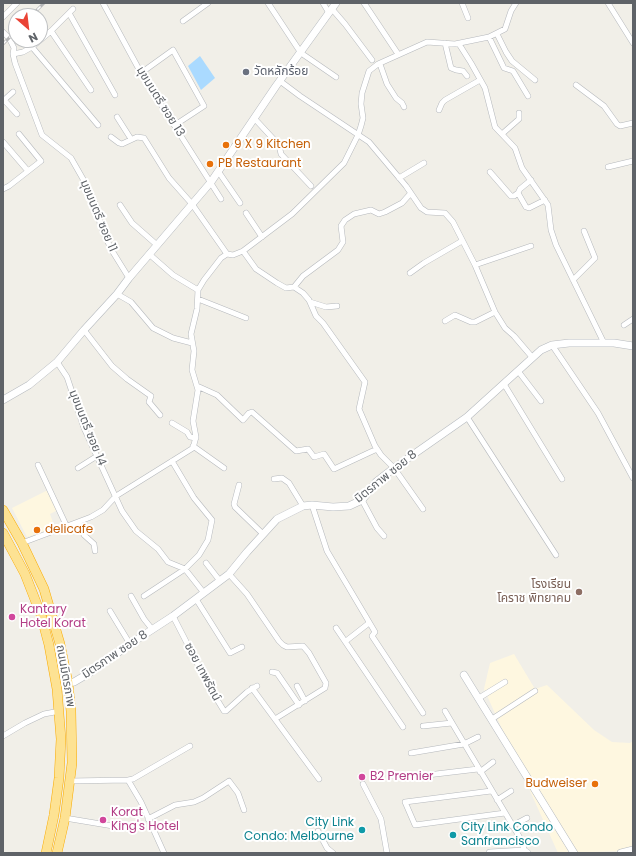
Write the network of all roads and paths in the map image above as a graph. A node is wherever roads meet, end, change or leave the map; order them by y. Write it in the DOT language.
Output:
graph roads {
  1 [pos="17,3"];
  2 [pos="103,3"];
  3 [pos="207,3"];
  4 [pos="268,3"];
  5 [pos="323,3"];
  6 [pos="336,3"];
  7 [pos="364,3"];
  8 [pos="462,3"];
  9 [pos="516,3"];
  10 [pos="608,3"];
  11 [pos="331,11"];
  12 [pos="3,17"];
  13 [pos="468,18"];
  14 [pos="183,21"];
  15 [pos="51,31"];
  16 [pos="3,32"];
  17 [pos="48,34"];
  18 [pos="497,34"];
  19 [pos="489,37"];
  20 [pos="445,43"];
  21 [pos="633,43"];
  22 [pos="459,44"];
  23 [pos="30,48"];
  24 [pos="33,48"];
  25 [pos="301,53"];
  26 [pos="13,54"];
  27 [pos="398,54"];
  28 [pos="372,60"];
  29 [pos="380,64"];
  30 [pos="142,73"];
  31 [pos="467,76"];
  32 [pos="336,77"];
  33 [pos="280,80"];
  34 [pos="480,80"];
  35 [pos="534,80"];
  36 [pos="576,85"];
  37 [pos="91,90"];
  38 [pos="13,92"];
  39 [pos="115,95"];
  40 [pos="528,96"];
  41 [pos="4,101"];
  42 [pos="404,107"];
  43 [pos="439,110"];
  44 [pos="519,113"];
  45 [pos="17,114"];
  46 [pos="117,117"];
  47 [pos="254,118"];
  48 [pos="633,123"];
  49 [pos="98,125"];
  50 [pos="174,125"];
  51 [pos="19,134"];
  52 [pos="502,134"];
  53 [pos="358,135"];
  54 [pos="111,137"];
  55 [pos="131,139"];
  56 [pos="3,142"];
  57 [pos="633,161"];
  58 [pos="424,163"];
  59 [pos="608,166"];
  60 [pos="28,171"];
  61 [pos="218,171"];
  62 [pos="490,172"];
  63 [pos="399,178"];
  64 [pos="531,180"];
  65 [pos="211,182"];
  66 [pos="311,186"];
  67 [pos="3,189"];
  68 [pos="518,193"];
  69 [pos="410,194"];
  70 [pos="221,199"];
  71 [pos="546,200"];
  72 [pos="240,202"];
  73 [pos="192,204"];
  74 [pos="120,205"];
  75 [pos="246,213"];
  76 [pos="584,231"];
  77 [pos="262,237"];
  78 [pos="462,241"];
  79 [pos="157,245"];
  80 [pos="531,246"];
  81 [pos="243,250"];
  82 [pos="149,254"];
  83 [pos="227,254"];
  84 [pos="475,265"];
  85 [pos="410,273"];
  86 [pos="129,278"];
  87 [pos="574,280"];
  88 [pos="294,287"];
  89 [pos="198,290"];
  90 [pos="117,294"];
  91 [pos="198,298"];
  92 [pos="310,302"];
  93 [pos="337,306"];
  94 [pos="495,312"];
  95 [pos="246,318"];
  96 [pos="633,319"];
  97 [pos="445,321"];
  98 [pos="624,325"];
  99 [pos="84,330"];
  100 [pos="604,343"];
  101 [pos="192,344"];
  102 [pos="552,345"];
  103 [pos="633,346"];
  104 [pos="532,357"];
  105 [pos="57,362"];
  106 [pos="518,371"];
  107 [pos="504,384"];
  108 [pos="198,386"];
  109 [pos="3,400"];
  110 [pos="541,401"];
  111 [pos="160,415"];
  112 [pos="468,417"];
  113 [pos="172,423"];
  114 [pos="196,438"];
  115 [pos="193,446"];
  116 [pos="377,449"];
  117 [pos="97,456"];
  118 [pos="172,461"];
  119 [pos="38,465"];
  120 [pos="78,468"];
  121 [pos="224,468"];
  122 [pos="394,468"];
  123 [pos="633,478"];
  124 [pos="274,479"];
  125 [pos="562,479"];
  126 [pos="239,485"];
  127 [pos="116,496"];
  128 [pos="362,500"];
  129 [pos="312,505"];
  130 [pos="303,506"];
  131 [pos="423,509"];
  132 [pos="3,510"];
  133 [pos="79,523"];
  134 [pos="67,527"];
  135 [pos="3,533"];
  136 [pos="263,534"];
  137 [pos="384,536"];
  138 [pos="22,543"];
  139 [pos="6,545"];
  140 [pos="95,551"];
  141 [pos="556,555"];
  142 [pos="206,563"];
  143 [pos="185,569"];
  144 [pos="229,574"];
  145 [pos="220,581"];
  146 [pos="204,593"];
  147 [pos="131,596"];
  148 [pos="144,596"];
  149 [pos="196,599"];
  150 [pos="110,611"];
  151 [pos="173,616"];
  152 [pos="369,623"];
  153 [pos="336,628"];
  154 [pos="152,630"];
  155 [pos="346,641"];
  156 [pos="130,644"];
  157 [pos="242,647"];
  158 [pos="272,672"];
  159 [pos="464,675"];
  160 [pos="505,682"];
  161 [pos="68,683"];
  162 [pos="297,686"];
  163 [pos="535,692"];
  164 [pos="479,698"];
  165 [pos="305,701"];
  166 [pos="298,705"];
  167 [pos="445,710"];
  168 [pos="60,711"];
  169 [pos="423,713"];
  170 [pos="275,719"];
  171 [pos="492,719"];
  172 [pos="452,723"];
  173 [pos="423,726"];
  174 [pos="403,727"];
  175 [pos="3,736"];
  176 [pos="478,737"];
  177 [pos="464,744"];
  178 [pos="190,746"];
  179 [pos="411,752"];
  180 [pos="493,762"];
  181 [pos="479,770"];
  182 [pos="402,778"];
  183 [pos="319,779"];
  184 [pos="128,780"];
  185 [pos="70,781"];
  186 [pos="363,784"];
  187 [pos="491,791"];
  188 [pos="511,791"];
  189 [pos="497,800"];
  190 [pos="244,810"];
  191 [pos="505,813"];
  192 [pos="65,818"];
  193 [pos="526,818"];
  194 [pos="148,819"];
  195 [pos="113,826"];
  196 [pos="512,826"];
  197 [pos="318,831"];
  198 [pos="633,850"];
  199 [pos="526,852"];
  200 [pos="46,853"];
  201 [pos="57,853"];
  202 [pos="164,853"];
  203 [pos="333,853"];
  204 [pos="387,853"];
  205 [pos="490,853"];
  206 [pos="574,853"];
  207 [pos="621,853"];
  1 -- 12 [label="street"];
  2 -- 30 [label="street, มุขมนตรี ซอย 13"];
  3 -- 14 [label="street"];
  4 -- 25 [label="street"];
  5 -- 11 [label="street"];
  6 -- 11 [label="street"];
  7 -- 27 [label="street"];
  8 -- 13 [label="street"];
  9 -- 18 [label="street"];
  10 -- 21 [label="street"];
  11 -- 25 [label="street"];
  11 -- 28 [label="street"];
  15 -- 17 [label="street"];
  15 -- 37 [label="street"];
  15 -- 39 [label="street"];
  16 -- 26 [label="street, มุขมนตรี ซอย 11"];
  18 -- 19 [label="street"];
  18 -- 35 [label="street"];
  19 -- 22 [label="street"];
  19 -- 40 [label="street"];
  20 -- 22 [label="street"];
  20 -- 27 [label="street"];
  20 -- 31 [label="street"];
  22 -- 34 [label="street"];
  23 -- 26 [label="street"];
  24 -- 49 [label="street"];
  25 -- 32 [label="street"];
  25 -- 33 [label="street"];
  26 -- 86 [label="street, มุขมนตรี ซอย 11"];
  27 -- 29 [label="street"];
  29 -- 42 [label="street"];
  29 -- 53 [label="street"];
  30 -- 50 [label="street, มุขมนตรี ซอย 13"];
  30 -- 50 [label="street"];
  33 -- 47 [label="street"];
  33 -- 53 [label="street"];
  34 -- 43 [label="street"];
  34 -- 52 [label="street"];
  36 -- 48 [label="street"];
  38 -- 41 [label="street"];
  41 -- 45 [label="street"];
  44 -- 52 [label="street"];
  46 -- 55 [label="street"];
  47 -- 61 [label="street"];
  47 -- 66 [label="street"];
  50 -- 65 [label="street, มุขมนตรี ซอย 13"];
  51 -- 60 [label="street"];
  52 -- 64 [label="street"];
  53 -- 63 [label="street"];
  53 -- 77 [label="street"];
  54 -- 55 [label="street"];
  55 -- 73 [label="street"];
  56 -- 60 [label="street"];
  57 -- 59 [label="street"];
  58 -- 63 [label="street"];
  60 -- 67 [label="street"];
  61 -- 65 [label="street"];
  61 -- 72 [label="street"];
  62 -- 68 [label="street"];
  63 -- 69 [label="street"];
  64 -- 68 [label="street"];
  64 -- 71 [label="street"];
  65 -- 70 [label="street, มุขมนตรี ซอย 13"];
  65 -- 73 [label="street"];
  68 -- 71 [label="street"];
  69 -- 78 [label="street"];
  69 -- 88 [label="street"];
  71 -- 87 [label="street"];
  73 -- 79 [label="street"];
  73 -- 83 [label="street"];
  74 -- 79 [label="street"];
  75 -- 77 [label="street"];
  76 -- 87 [label="street"];
  77 -- 81 [label="street"];
  78 -- 84 [label="street"];
  78 -- 85 [label="street"];
  79 -- 82 [label="street"];
  80 -- 84 [label="street"];
  81 -- 83 [label="street"];
  81 -- 88 [label="street"];
  82 -- 86 [label="street"];
  82 -- 89 [label="street"];
  83 -- 89 [label="street"];
  84 -- 94 [label="street"];
  86 -- 90 [label="street"];
  87 -- 100 [label="street"];
  88 -- 92 [label="street"];
  89 -- 91 [label="street"];
  90 -- 99 [label="street"];
  90 -- 101 [label="street"];
  91 -- 95 [label="street"];
  91 -- 101 [label="street"];
  92 -- 93 [label="street"];
  92 -- 116 [label="street"];
  94 -- 97 [label="street"];
  94 -- 104 [label="street"];
  96 -- 98 [label="street"];
  99 -- 105 [label="street"];
  99 -- 111 [label="street"];
  100 -- 102 [label="street, มิตรภาพ ซอย 8"];
  100 -- 103 [label="street, มิตรภาพ ซอย 8"];
  101 -- 108 [label="street"];
  102 -- 104 [label="street, มิตรภาพ ซอย 8"];
  102 -- 123 [label="street"];
  104 -- 106 [label="street, มิตรภาพ ซอย 8"];
  105 -- 109 [label="street"];
  105 -- 117 [label="street, มุขมนตรี ซอย 14"];
  106 -- 107 [label="street, มิตรภาพ ซอย 8"];
  106 -- 110 [label="street"];
  107 -- 112 [label="street, มิตรภาพ ซอย 8"];
  107 -- 125 [label="street"];
  108 -- 114 [label="street"];
  108 -- 116 [label="street"];
  112 -- 122 [label="street, มิตรภาพ ซอย 8"];
  112 -- 141 [label="street"];
  113 -- 114 [label="street"];
  114 -- 115 [label="street"];
  115 -- 118 [label="street"];
  115 -- 121 [label="street"];
  116 -- 122 [label="street"];
  117 -- 120 [label="street"];
  117 -- 127 [label="street, มุขมนตรี ซอย 14"];
  118 -- 127 [label="street"];
  118 -- 143 [label="street"];
  119 -- 134 [label="street"];
  122 -- 128 [label="street, มิตรภาพ ซอย 8"];
  122 -- 131 [label="street"];
  124 -- 130 [label="street"];
  126 -- 136 [label="street"];
  127 -- 133 [label="street"];
  127 -- 143 [label="street, มุขมนตรี ซอย 14"];
  128 -- 129 [label="street, มิตรภาพ ซอย 8"];
  128 -- 137 [label="street"];
  129 -- 130 [label="street, มิตรภาพ ซอย 8"];
  129 -- 152 [label="street"];
  130 -- 136 [label="street, มิตรภาพ ซอย 8"];
  132 -- 138 [label="highway, ถนนมิตรภาพ"];
  133 -- 134 [label="street"];
  133 -- 140 [label="street"];
  134 -- 138 [label="street"];
  135 -- 139 [label="highway, ถนนมิตรภาพ"];
  136 -- 144 [label="street, มิตรภาพ ซอย 8"];
  138 -- 161 [label="highway, ถนนมิตรภาพ"];
  139 -- 168 [label="highway, ถนนมิตรภาพ"];
  142 -- 145 [label="street"];
  143 -- 146 [label="street"];
  143 -- 148 [label="street"];
  144 -- 145 [label="street, มิตรภาพ ซอย 8"];
  144 -- 165 [label="street"];
  145 -- 146 [label="street, มิตรภาพ ซอย 8"];
  146 -- 149 [label="street, มิตรภาพ ซอย 8"];
  147 -- 154 [label="street"];
  149 -- 151 [label="street, มิตรภาพ ซอย 8"];
  149 -- 157 [label="street"];
  150 -- 156 [label="street"];
  151 -- 154 [label="street, มิตรภาพ ซอย 8"];
  151 -- 170 [label="street, ซอย เทพรัตน์"];
  152 -- 155 [label="street"];
  152 -- 169 [label="street"];
  153 -- 155 [label="street"];
  154 -- 156 [label="street, มิตรภาพ ซอย 8"];
  155 -- 174 [label="street"];
  156 -- 161 [label="street, มิตรภาพ ซอย 8"];
  158 -- 166 [label="street"];
  159 -- 164 [label="street"];
  160 -- 164 [label="street"];
  161 -- 185 [label="highway, ถนนมิตรภาพ"];
  162 -- 165 [label="street"];
  163 -- 171 [label="street"];
  164 -- 171 [label="street"];
  165 -- 166 [label="street"];
  166 -- 170 [label="street"];
  167 -- 172 [label="street"];
  168 -- 175 [label="street"];
  168 -- 200 [label="highway, ถนนมิตรภาพ"];
  170 -- 183 [label="street"];
  171 -- 206 [label="street"];
  172 -- 173 [label="street"];
  172 -- 177 [label="street"];
  176 -- 177 [label="street"];
  177 -- 179 [label="street"];
  177 -- 181 [label="street"];
  178 -- 184 [label="street"];
  180 -- 181 [label="street"];
  181 -- 182 [label="street"];
  181 -- 187 [label="street"];
  184 -- 185 [label="street"];
  184 -- 194 [label="street"];
  185 -- 192 [label="highway, ถนนมิตรภาพ"];
  186 -- 204 [label="street"];
  187 -- 189 [label="street"];
  187 -- 191 [label="street"];
  188 -- 189 [label="street"];
  189 -- 191 [label="street"];
  190 -- 194 [label="street"];
  191 -- 196 [label="street"];
  192 -- 195 [label="street"];
  192 -- 201 [label="highway, ถนนมิตรภาพ"];
  193 -- 196 [label="street"];
  194 -- 202 [label="street"];
  196 -- 199 [label="street"];
  197 -- 203 [label="street"];
  198 -- 207 [label="street"];
  199 -- 205 [label="street"];
}
